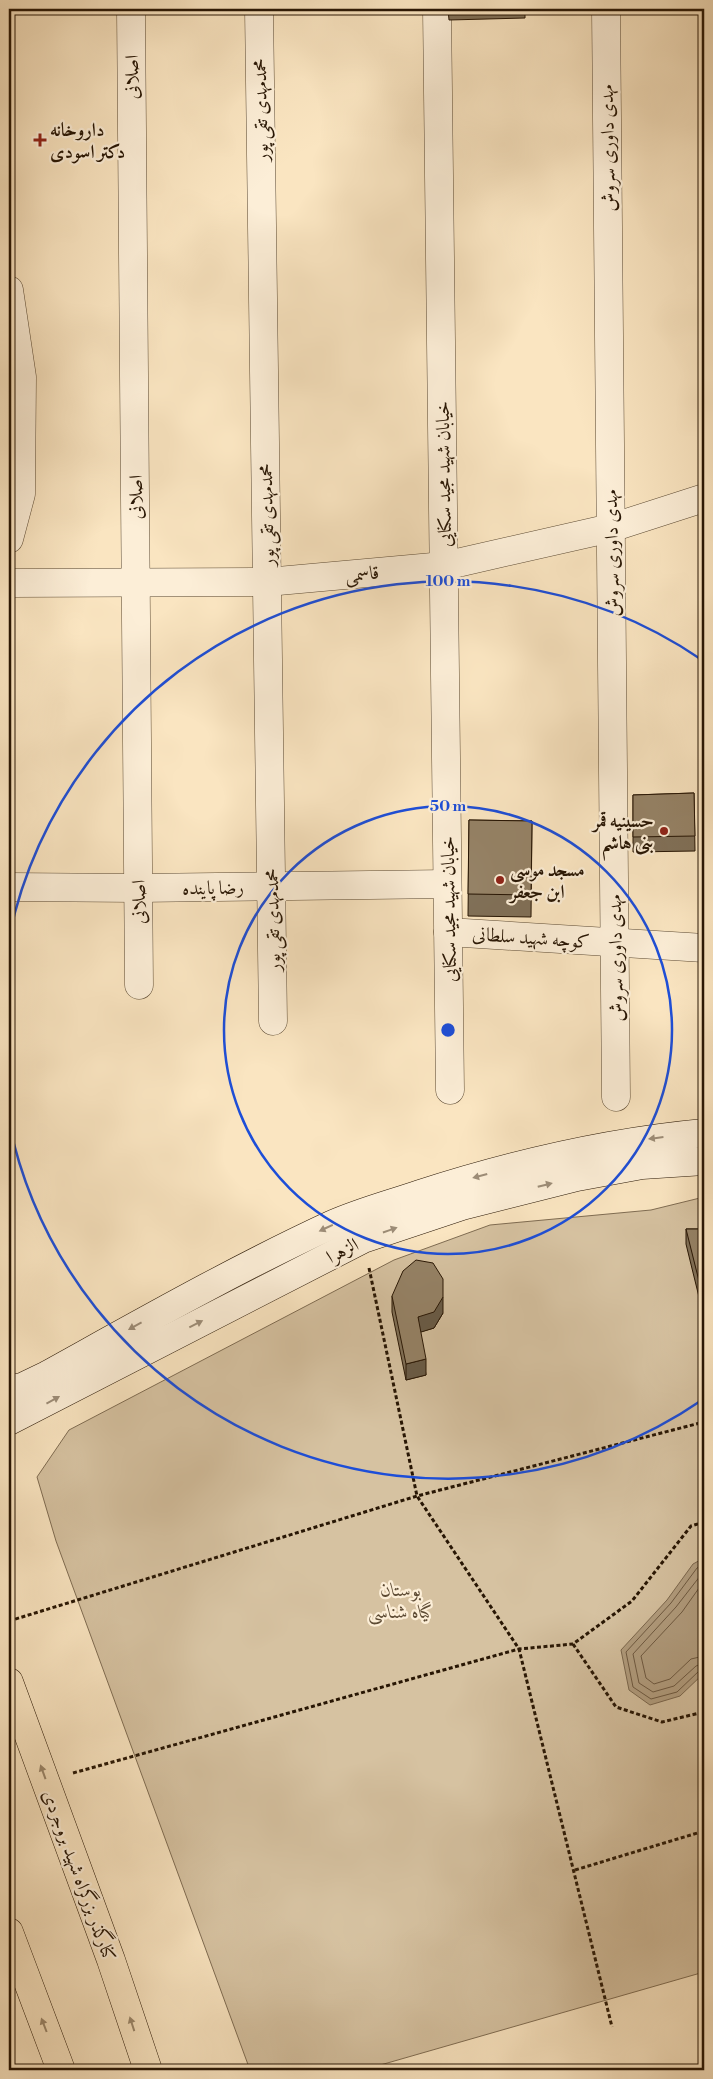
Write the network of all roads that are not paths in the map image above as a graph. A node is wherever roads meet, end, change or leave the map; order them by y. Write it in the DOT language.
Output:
graph roads {
  1 [pos="131,9"];
  2 [pos="259,9"];
  3 [pos="437,9"];
  4 [pos="606,9"];
  5 [pos="9,290"];
  6 [pos="704,498"];
  7 [pos="611,528"];
  8 [pos="9,539"];
  9 [pos="444,566"];
  10 [pos="136,582"];
  11 [pos="267,582"];
  12 [pos="10,583"];
  13 [pos="448,884"];
  14 [pos="9,887"];
  15 [pos="271,887"];
  16 [pos="138,888"];
  17 [pos="448,932"];
  18 [pos="614,943"];
  19 [pos="704,948"];
  20 [pos="139,985"];
  21 [pos="273,1021"];
  22 [pos="450,1090"];
  23 [pos="616,1097"];
  24 [pos="704,1133"];
  25 [pos="704,1161"];
  26 [pos="9,1390"];
  27 [pos="9,1421"];
  28 [pos="9,1682"];
  29 [pos="9,1932"];
  30 [pos="61,2070"];
  31 [pos="148,2070"];
  1 -- 10 [label="street, اصلانی"];
  2 -- 11 [label="street, محمدمهدی تقی پور"];
  3 -- 9 [label="street, خیابان شهید مجید سکنایی"];
  4 -- 7 [label="street, مهدی داوری سروش"];
  5 -- 8 [label="street"];
  6 -- 7 [label="street, قاسمی"];
  7 -- 9 [label="street, قاسمی"];
  7 -- 18 [label="street, مهدی داوری سروش"];
  9 -- 11 [label="street, قاسمی"];
  9 -- 13 [label="street, خیابان شهید مجید سکنایی"];
  10 -- 11 [label="street, قاسمی"];
  10 -- 12 [label="street, قاسمی"];
  10 -- 16 [label="street, اصلانی"];
  11 -- 15 [label="street, محمدمهدی تقی پور"];
  13 -- 15 [label="street, رضا پاینده"];
  13 -- 17 [label="street, خیابان شهید مجید سکنایی"];
  14 -- 16 [label="street, رضا پاینده"];
  15 -- 16 [label="street, رضا پاینده"];
  15 -- 21 [label="street, محمدمهدی تقی پور"];
  16 -- 20 [label="street, اصلانی"];
  17 -- 18 [label="street, کوچه شهید سلطانی"];
  17 -- 22 [label="street, خیابان شهید مجید سکنایی"];
  18 -- 19 [label="street, کوچه شهید سلطانی"];
  18 -- 23 [label="street, مهدی داوری سروش"];
  24 -- 26 [label="street, الزهرا, one-way"];
  27 -- 25 [label="street, الزهرا, one-way"];
  31 -- 28 [label="main road, کنارگذر بزرگراه شهید بروجردی, one-way"];
  30 -- 29 [label="main road, one-way"];
}
